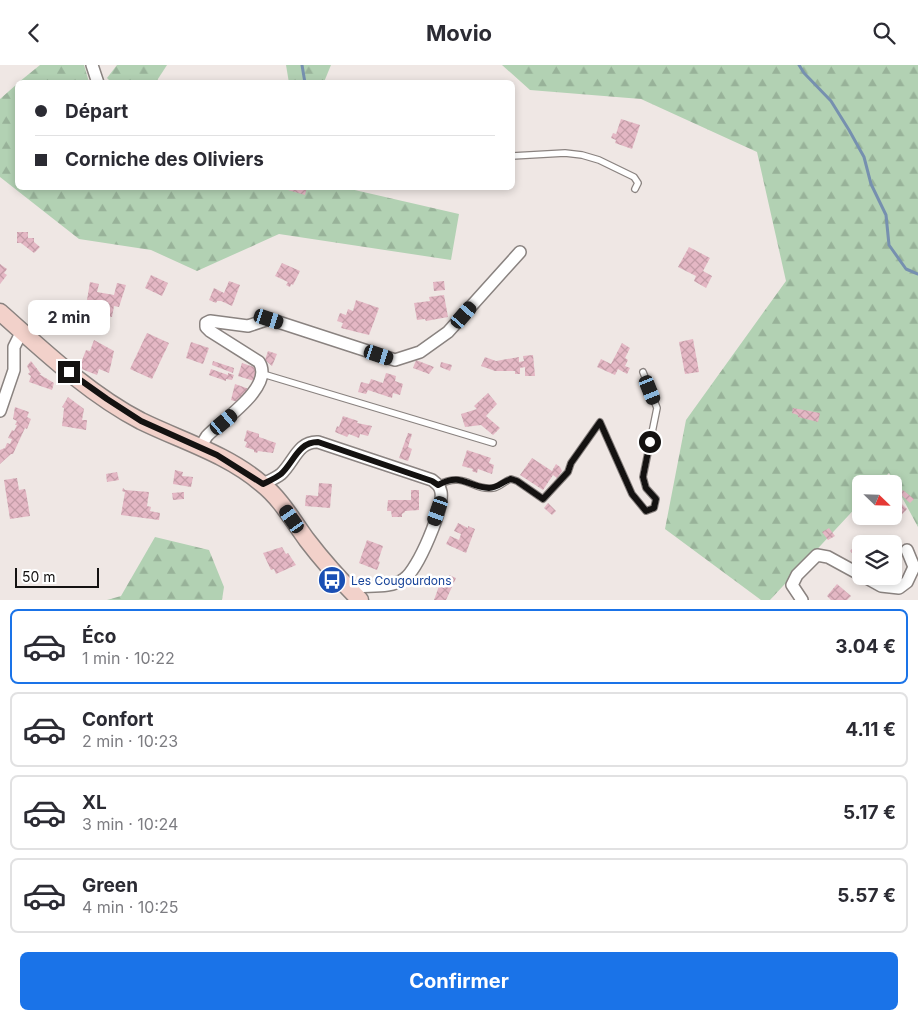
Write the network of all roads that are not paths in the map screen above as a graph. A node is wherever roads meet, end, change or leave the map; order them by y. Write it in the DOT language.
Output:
graph roads {
  1 [pos="92,65"];
  2 [pos="97,80"];
  3 [pos="515,156"];
  4 [pos="635,189"];
  5 [pos="520,252"];
  6 [pos="0,312"];
  7 [pos="22,331"];
  8 [pos="643,372"];
  9 [pos="263,374"];
  10 [pos="0,411"];
  11 [pos="493,443"];
  12 [pos="201,446"];
  13 [pos="263,484"];
  14 [pos="438,485"];
  15 [pos="907,550"];
  16 [pos="852,570"];
  17 [pos="879,585"];
  18 [pos="348,588"];
  19 [pos="360,600"];
  20 [pos="802,600"];
  1 -- 2 [label="street"];
  3 -- 4 [label="lane"];
  5 -- 9 [label="street"];
  6 -- 7 [label="street"];
  7 -- 10 [label="street"];
  7 -- 12 [label="street"];
  8 -- 14 [label="lane"];
  9 -- 11 [label="lane"];
  9 -- 12 [label="street"];
  12 -- 13 [label="street"];
  13 -- 14 [label="street"];
  13 -- 18 [label="street"];
  14 -- 18 [label="street"];
  15 -- 17 [label="street"];
  16 -- 20 [label="street"];
  18 -- 19 [label="street"];
}
